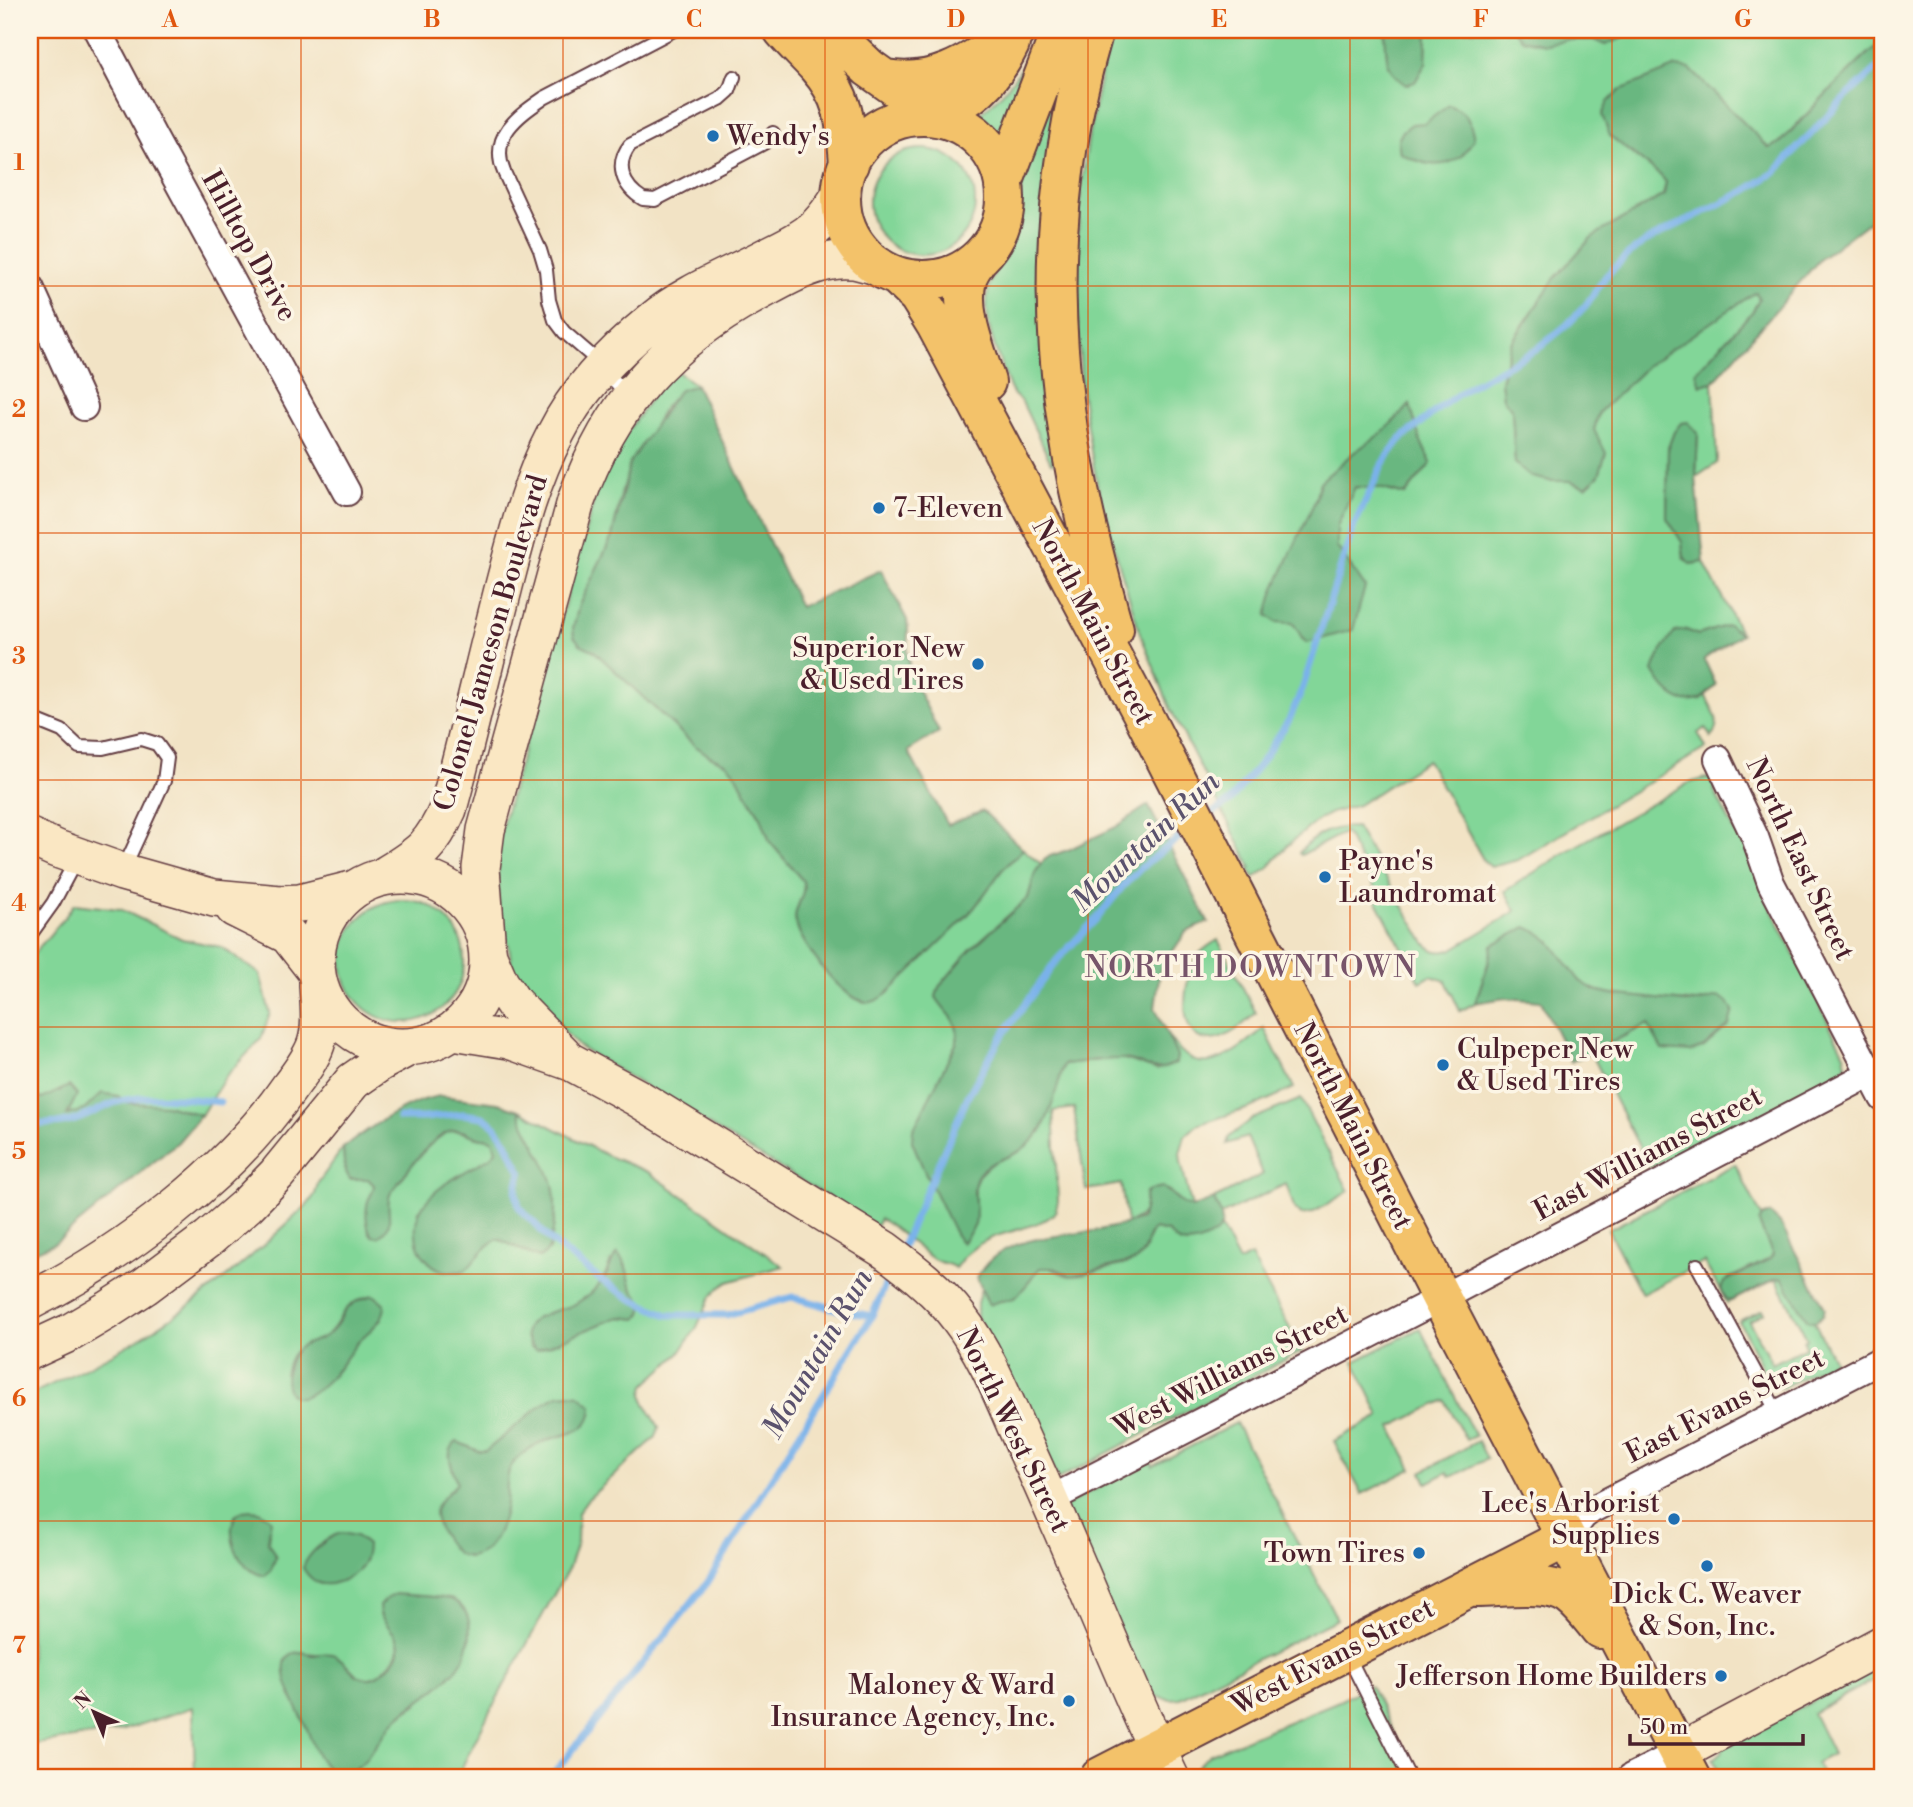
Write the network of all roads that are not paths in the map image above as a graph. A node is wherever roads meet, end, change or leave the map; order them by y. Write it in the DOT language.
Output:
graph roads {
  1 [pos="97,30"];
  2 [pos="674,30"];
  3 [pos="783,30"];
  4 [pos="829,30"];
  5 [pos="1061,30"];
  6 [pos="1094,30"];
  7 [pos="1016,31"];
  8 [pos="734,78"];
  9 [pos="885,79"];
  10 [pos="933,116"];
  11 [pos="773,133"];
  12 [pos="846,178"];
  13 [pos="1004,181"];
  14 [pos="978,259"];
  15 [pos="888,271"];
  16 [pos="30,287"];
  17 [pos="602,368"];
  18 [pos="629,397"];
  19 [pos="84,407"];
  20 [pos="1014,474"];
  21 [pos="347,492"];
  22 [pos="1141,711"];
  23 [pos="30,719"];
  24 [pos="1718,759"];
  25 [pos="30,837"];
  26 [pos="78,856"];
  27 [pos="122,872"];
  28 [pos="368,883"];
  29 [pos="214,898"];
  30 [pos="30,935"];
  31 [pos="488,947"];
  32 [pos="317,976"];
  33 [pos="453,1031"];
  34 [pos="407,1048"];
  35 [pos="571,1062"];
  36 [pos="1876,1070"];
  37 [pos="1883,1098"];
  38 [pos="1697,1265"];
  39 [pos="1441,1298"];
  40 [pos="30,1301"];
  41 [pos="30,1351"];
  42 [pos="1883,1359"];
  43 [pos="1778,1414"];
  44 [pos="1049,1500"];
  45 [pos="1566,1538"];
  46 [pos="1466,1588"];
  47 [pos="1883,1644"];
  48 [pos="1346,1650"];
  49 [pos="1633,1668"];
  50 [pos="1164,1763"];
  51 [pos="1684,1765"];
  52 [pos="1100,1777"];
  53 [pos="1409,1777"];
  54 [pos="1631,1777"];
  1 -- 21 [label="street, Hilltop Drive"];
  2 -- 17 [label="lane"];
  3 -- 12 [label="main road, North Main Street"];
  4 -- 9 [label="main road, North Main Street"];
  5 -- 13 [label="main road"];
  6 -- 22 [label="main road"];
  7 -- 9 [label="main road"];
  7 -- 10 [label="main road"];
  8 -- 11 [label="lane"];
  9 -- 10 [label="main road, North Main Street"];
  10 -- 12 [label="main road, North Main Street"];
  10 -- 13 [label="main road, North Main Street"];
  12 -- 15 [label="main road, North Main Street"];
  12 -- 17 [label="main road, Colonel Jameson Boulevard"];
  13 -- 14 [label="main road, North Main Street"];
  14 -- 15 [label="main road, North Main Street"];
  14 -- 20 [label="main road, North Main Street"];
  15 -- 18 [label="main road, Colonel Jameson Boulevard"];
  15 -- 20 [label="main road, North Main Street"];
  16 -- 19 [label="street"];
  17 -- 18 [label="lane"];
  17 -- 28 [label="main road, Colonel Jameson Boulevard"];
  18 -- 31 [label="main road, Colonel Jameson Boulevard"];
  20 -- 22 [label="main road, North Main Street"];
  22 -- 39 [label="main road, North Main Street"];
  23 -- 27 [label="lane"];
  24 -- 36 [label="street, North East Street"];
  25 -- 26 [label="main road"];
  26 -- 27 [label="main road"];
  26 -- 30 [label="lane"];
  27 -- 29 [label="main road"];
  28 -- 29 [label="main road"];
  28 -- 31 [label="main road"];
  28 -- 32 [label="main road"];
  29 -- 32 [label="main road"];
  31 -- 33 [label="main road"];
  31 -- 35 [label="main road, North West Street"];
  32 -- 34 [label="main road"];
  32 -- 40 [label="main road"];
  33 -- 34 [label="main road"];
  33 -- 35 [label="main road, North West Street"];
  34 -- 41 [label="main road"];
  35 -- 44 [label="main road, North West Street"];
  36 -- 37 [label="street, North East Street"];
  36 -- 39 [label="street, East Williams Street"];
  38 -- 43 [label="lane"];
  39 -- 44 [label="street, West Williams Street"];
  39 -- 45 [label="main road, North Main Street"];
  42 -- 43 [label="street, East Evans Street"];
  43 -- 45 [label="street, East Evans Street"];
  44 -- 50 [label="main road, North West Street"];
  45 -- 46 [label="main road, West Evans Street"];
  45 -- 49 [label="main road, North Main Street"];
  46 -- 48 [label="main road, West Evans Street"];
  46 -- 49 [label="main road"];
  47 -- 51 [label="main road"];
  48 -- 50 [label="main road, West Evans Street"];
  48 -- 53 [label="lane"];
  49 -- 51 [label="main road, North Main Street"];
  50 -- 52 [label="main road, West Evans Street"];
  51 -- 54 [label="street"];
}
